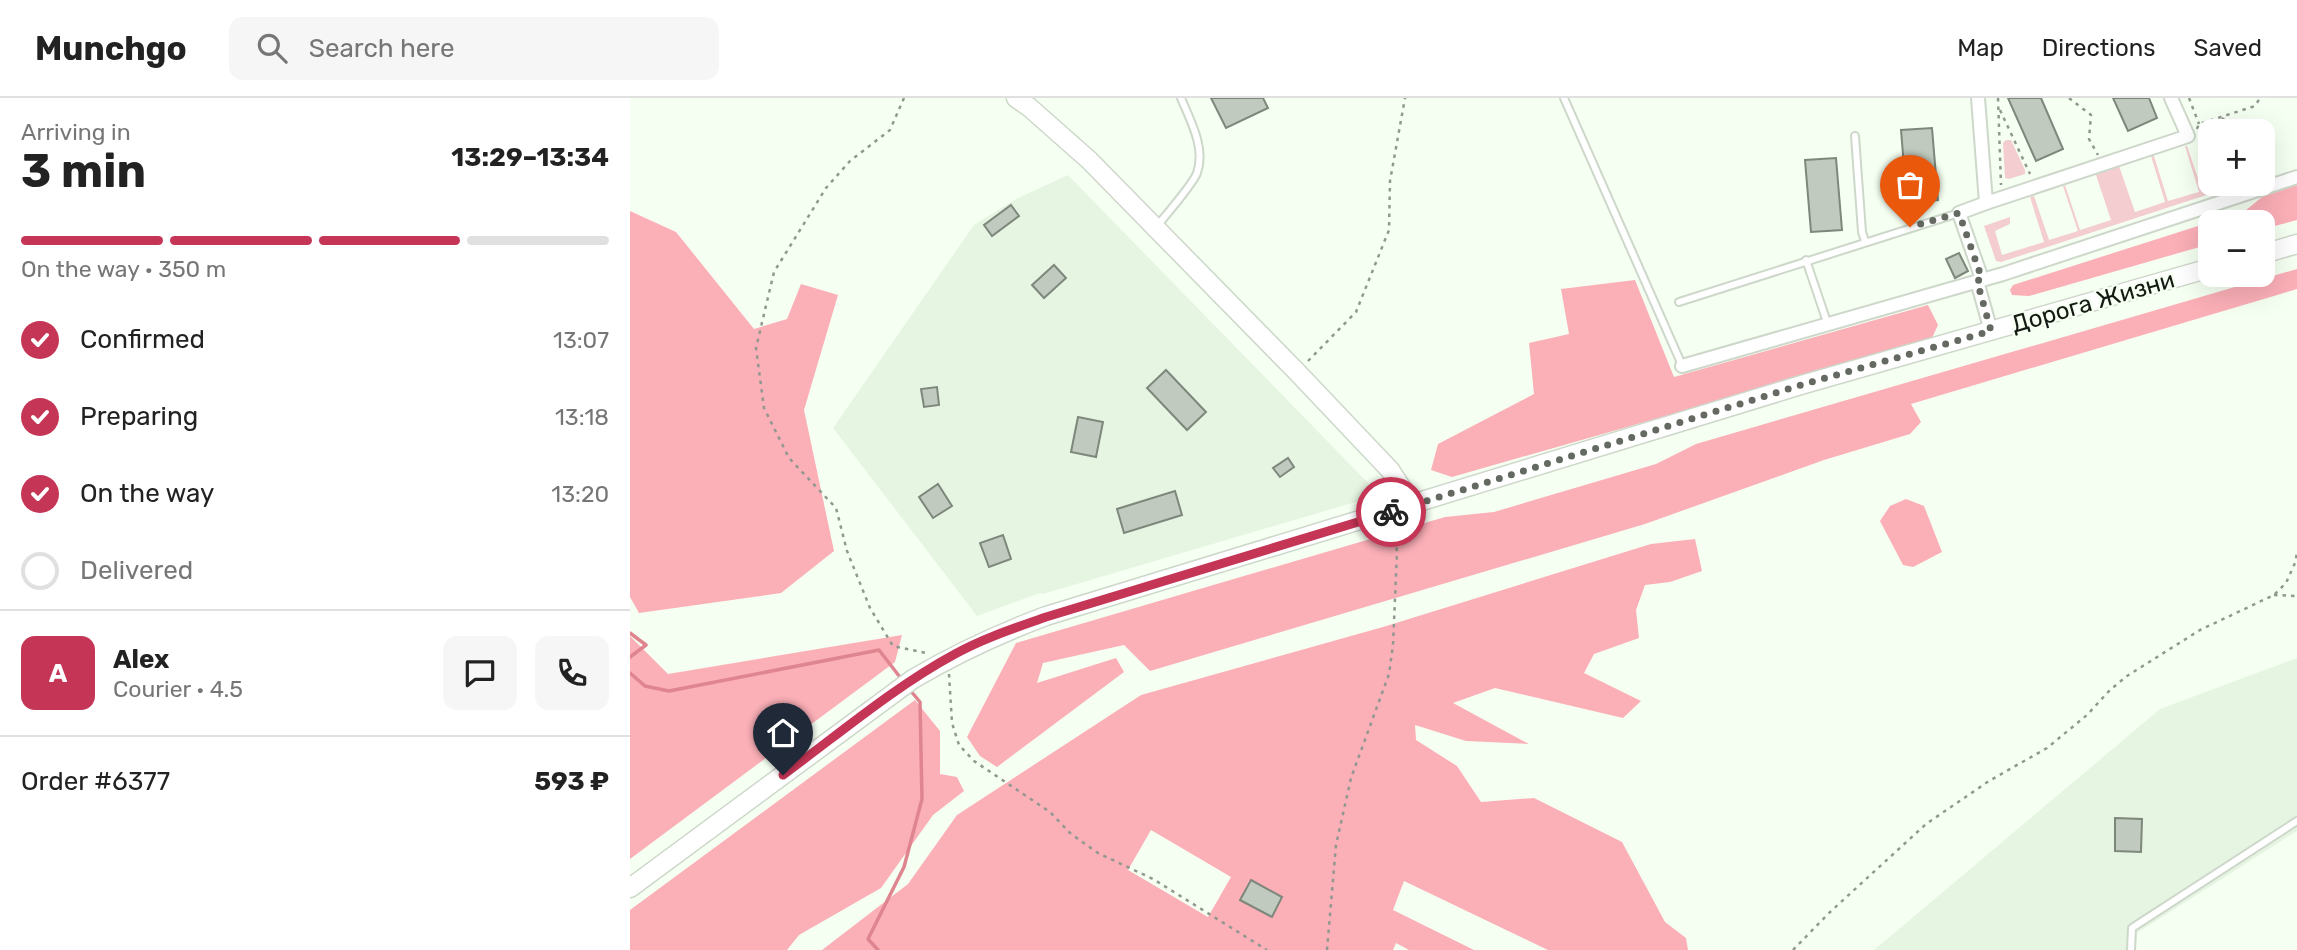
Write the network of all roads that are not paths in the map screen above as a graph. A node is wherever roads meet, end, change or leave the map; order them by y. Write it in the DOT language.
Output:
graph roads {
  1 [pos="1016,98"];
  2 [pos="1181,98"];
  3 [pos="1564,98"];
  4 [pos="1978,98"];
  5 [pos="2171,98"];
  6 [pos="1855,136"];
  7 [pos="2297,177"];
  8 [pos="1986,203"];
  9 [pos="1959,213"];
  10 [pos="1156,228"];
  11 [pos="1865,241"];
  12 [pos="2297,244"];
  13 [pos="2275,250"];
  14 [pos="1806,260"];
  15 [pos="2198,271"];
  16 [pos="1979,280"];
  17 [pos="1679,302"];
  18 [pos="1828,325"];
  19 [pos="1991,331"];
  20 [pos="1682,366"];
  21 [pos="1409,506"];
  22 [pos="2297,821"];
  23 [pos="630,888"];
  24 [pos="2131,950"];
  1 -- 10 [label="main road"];
  2 -- 10 [label="lane"];
  3 -- 20 [label="lane"];
  4 -- 8 [label="street"];
  5 -- 8 [label="street"];
  6 -- 11 [label="lane"];
  7 -- 16 [label="street"];
  8 -- 9 [label="street"];
  9 -- 11 [label="lane"];
  9 -- 16 [label="street"];
  10 -- 21 [label="main road"];
  11 -- 14 [label="lane"];
  12 -- 13 [label="main road"];
  14 -- 17 [label="lane"];
  14 -- 18 [label="lane"];
  15 -- 19 [label="main road, Дорога Жизни"];
  16 -- 18 [label="street"];
  16 -- 19 [label="street"];
  18 -- 20 [label="street"];
  19 -- 21 [label="main road, Дорога Жизни"];
  21 -- 23 [label="main road, Дорога Жизни"];
  22 -- 24 [label="lane"];
}
